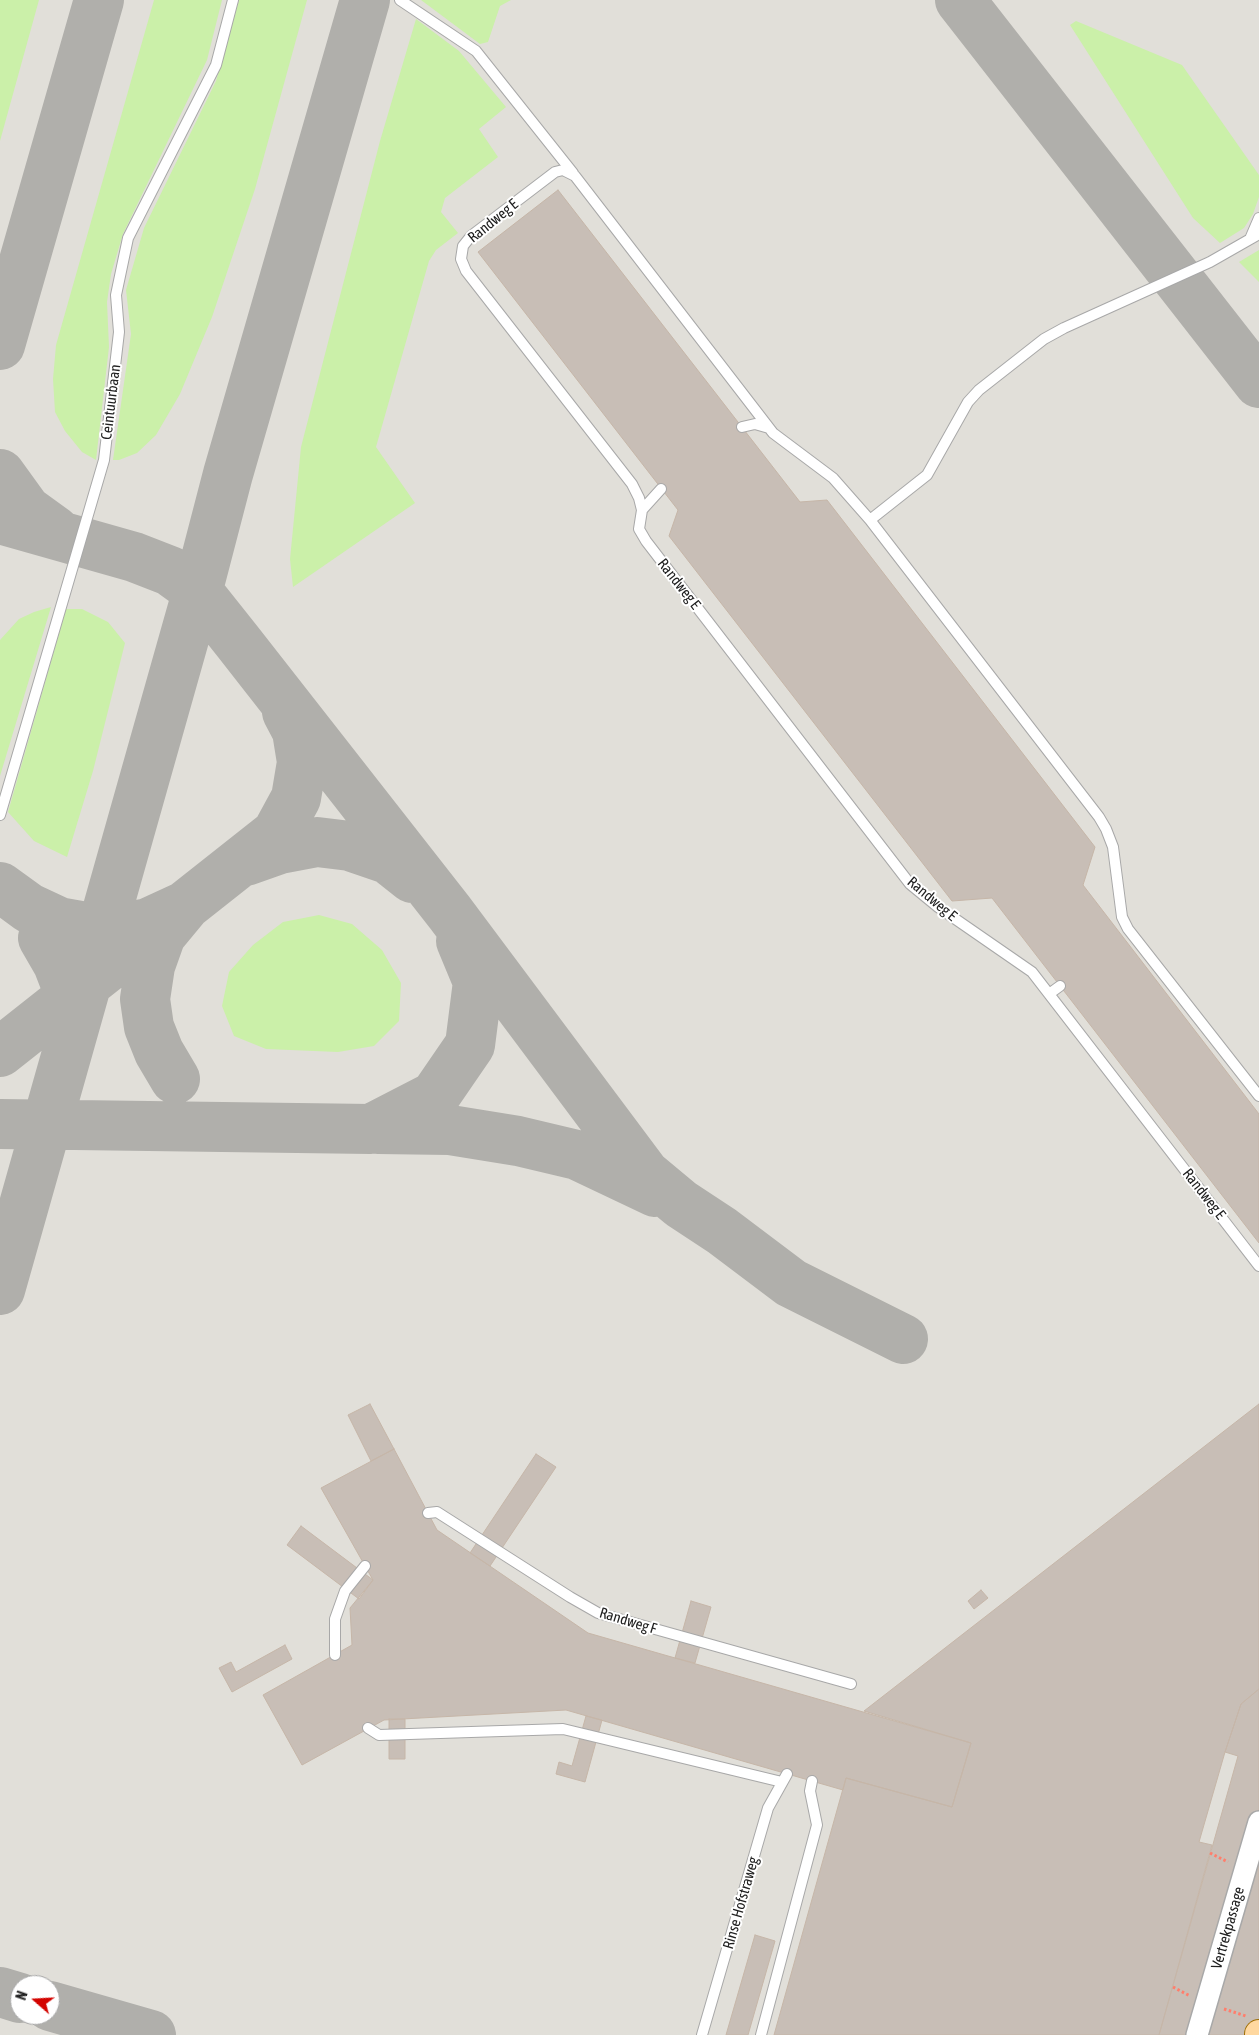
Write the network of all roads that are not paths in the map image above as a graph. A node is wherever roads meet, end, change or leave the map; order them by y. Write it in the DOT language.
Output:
graph roads {
  1 [pos="233,0"];
  2 [pos="400,0"];
  3 [pos="575,176"];
  4 [pos="1259,218"];
  5 [pos="1255,237"];
  6 [pos="742,427"];
  7 [pos="769,428"];
  8 [pos="661,488"];
  9 [pos="642,510"];
  10 [pos="870,520"];
  11 [pos="0,815"];
  12 [pos="1060,986"];
  13 [pos="1049,994"];
  14 [pos="1259,1096"];
  15 [pos="1259,1266"];
  16 [pos="428,1513"];
  17 [pos="365,1566"];
  18 [pos="335,1655"];
  19 [pos="851,1684"];
  20 [pos="368,1728"];
  21 [pos="812,1781"];
  22 [pos="1259,1822"];
  23 [pos="702,2035"];
  24 [pos="761,2035"];
  25 [pos="1197,2035"];
  1 -- 11 [label="lane, Ceintuurbaan"];
  2 -- 3 [label="lane"];
  3 -- 7 [label="lane"];
  3 -- 9 [label="lane, Randweg E"];
  4 -- 5 [label="lane"];
  5 -- 10 [label="lane"];
  6 -- 7 [label="lane"];
  7 -- 10 [label="lane"];
  8 -- 9 [label="lane"];
  9 -- 13 [label="lane, Randweg E"];
  10 -- 14 [label="lane"];
  12 -- 13 [label="lane"];
  13 -- 15 [label="lane, Randweg E"];
  16 -- 19 [label="lane, Randweg F"];
  17 -- 18 [label="lane"];
  20 -- 23 [label="lane, Rinse Hofstraweg"];
  21 -- 24 [label="lane"];
  22 -- 25 [label="street, Vertrekpassage"];
}
